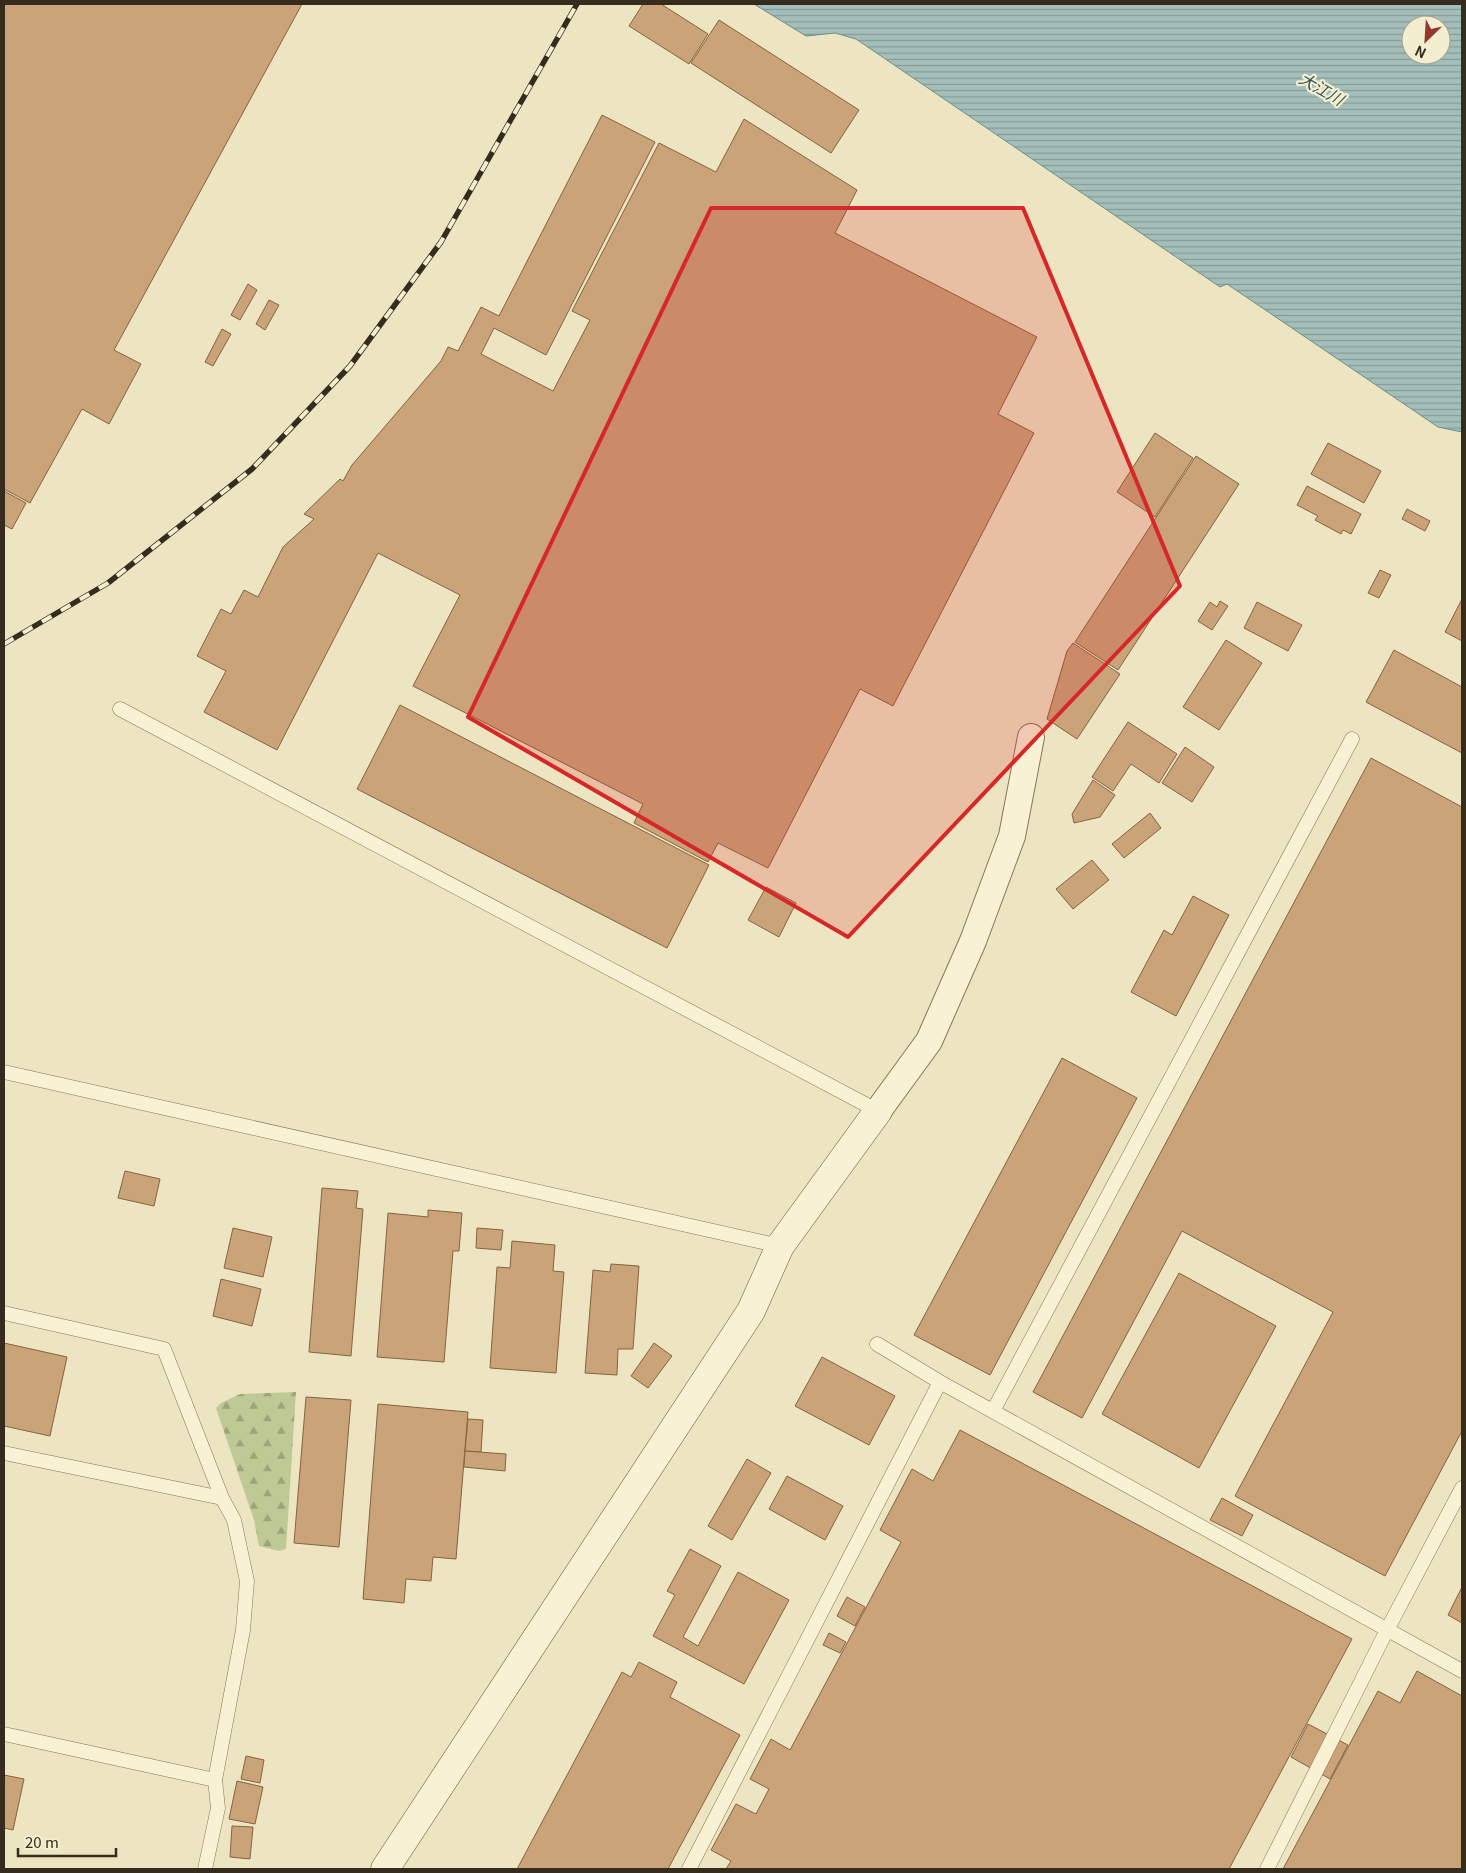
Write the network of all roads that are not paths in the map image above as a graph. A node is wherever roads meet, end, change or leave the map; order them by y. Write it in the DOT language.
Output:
graph roads {
  1 [pos="120,709"];
  2 [pos="1031,737"];
  3 [pos="1352,739"];
  4 [pos="4,1072"];
  5 [pos="878,1111"];
  6 [pos="780,1246"];
  7 [pos="4,1313"];
  8 [pos="877,1344"];
  9 [pos="940,1382"];
  10 [pos="993,1411"];
  11 [pos="4,1453"];
  12 [pos="1462,1488"];
  13 [pos="222,1498"];
  14 [pos="1387,1630"];
  15 [pos="1462,1671"];
  16 [pos="4,1734"];
  17 [pos="215,1780"];
  18 [pos="205,1869"];
  19 [pos="385,1869"];
  20 [pos="689,1869"];
  21 [pos="1267,1869"];
  1 -- 5 [label="lane"];
  2 -- 5 [label="street"];
  3 -- 10 [label="lane"];
  4 -- 6 [label="lane"];
  5 -- 6 [label="street"];
  6 -- 19 [label="street"];
  7 -- 13 [label="lane"];
  8 -- 9 [label="lane"];
  9 -- 10 [label="lane"];
  9 -- 20 [label="lane"];
  10 -- 14 [label="lane"];
  11 -- 13 [label="lane"];
  12 -- 14 [label="lane"];
  13 -- 17 [label="lane"];
  14 -- 15 [label="lane"];
  14 -- 21 [label="lane"];
  16 -- 17 [label="lane"];
  17 -- 18 [label="lane"];
}
